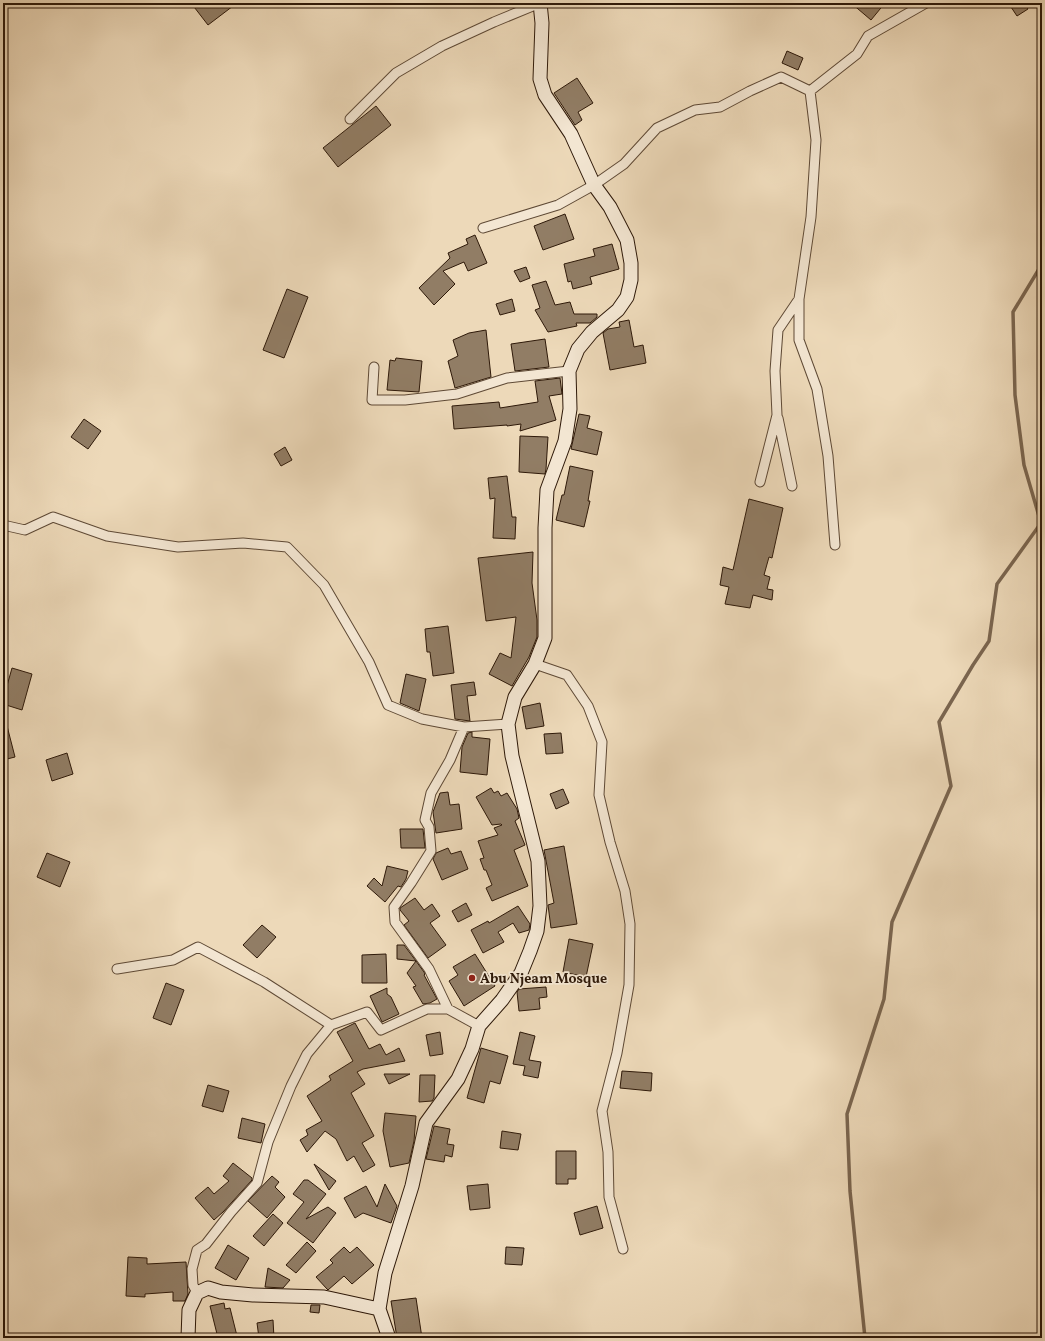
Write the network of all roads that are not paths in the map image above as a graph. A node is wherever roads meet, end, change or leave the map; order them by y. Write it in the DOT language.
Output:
graph roads {
  1 [pos="540,3"];
  2 [pos="926,3"];
  3 [pos="810,91"];
  4 [pos="350,119"];
  5 [pos="594,185"];
  6 [pos="483,228"];
  7 [pos="799,299"];
  8 [pos="374,367"];
  9 [pos="569,371"];
  10 [pos="777,415"];
  11 [pos="760,482"];
  12 [pos="792,486"];
  13 [pos="3,525"];
  14 [pos="835,545"];
  15 [pos="535,664"];
  16 [pos="508,724"];
  17 [pos="464,727"];
  18 [pos="117,969"];
  19 [pos="448,1009"];
  20 [pos="331,1025"];
  21 [pos="479,1026"];
  22 [pos="623,1249"];
  23 [pos="197,1293"];
  24 [pos="379,1309"];
  25 [pos="188,1338"];
  26 [pos="389,1338"];
  1 -- 4 [label="street"];
  1 -- 5 [label="street"];
  2 -- 3 [label="street"];
  3 -- 5 [label="street"];
  3 -- 7 [label="street"];
  5 -- 6 [label="street"];
  5 -- 9 [label="street"];
  7 -- 10 [label="street"];
  7 -- 14 [label="street"];
  8 -- 9 [label="street"];
  9 -- 15 [label="street"];
  10 -- 11 [label="street"];
  10 -- 12 [label="street"];
  13 -- 17 [label="street"];
  15 -- 16 [label="street"];
  15 -- 22 [label="street"];
  16 -- 17 [label="street"];
  16 -- 21 [label="street"];
  17 -- 19 [label="street"];
  18 -- 20 [label="street"];
  19 -- 20 [label="street"];
  19 -- 21 [label="street"];
  20 -- 23 [label="street"];
  21 -- 24 [label="street"];
  23 -- 24 [label="street"];
  23 -- 25 [label="street"];
  24 -- 26 [label="street"];
}
